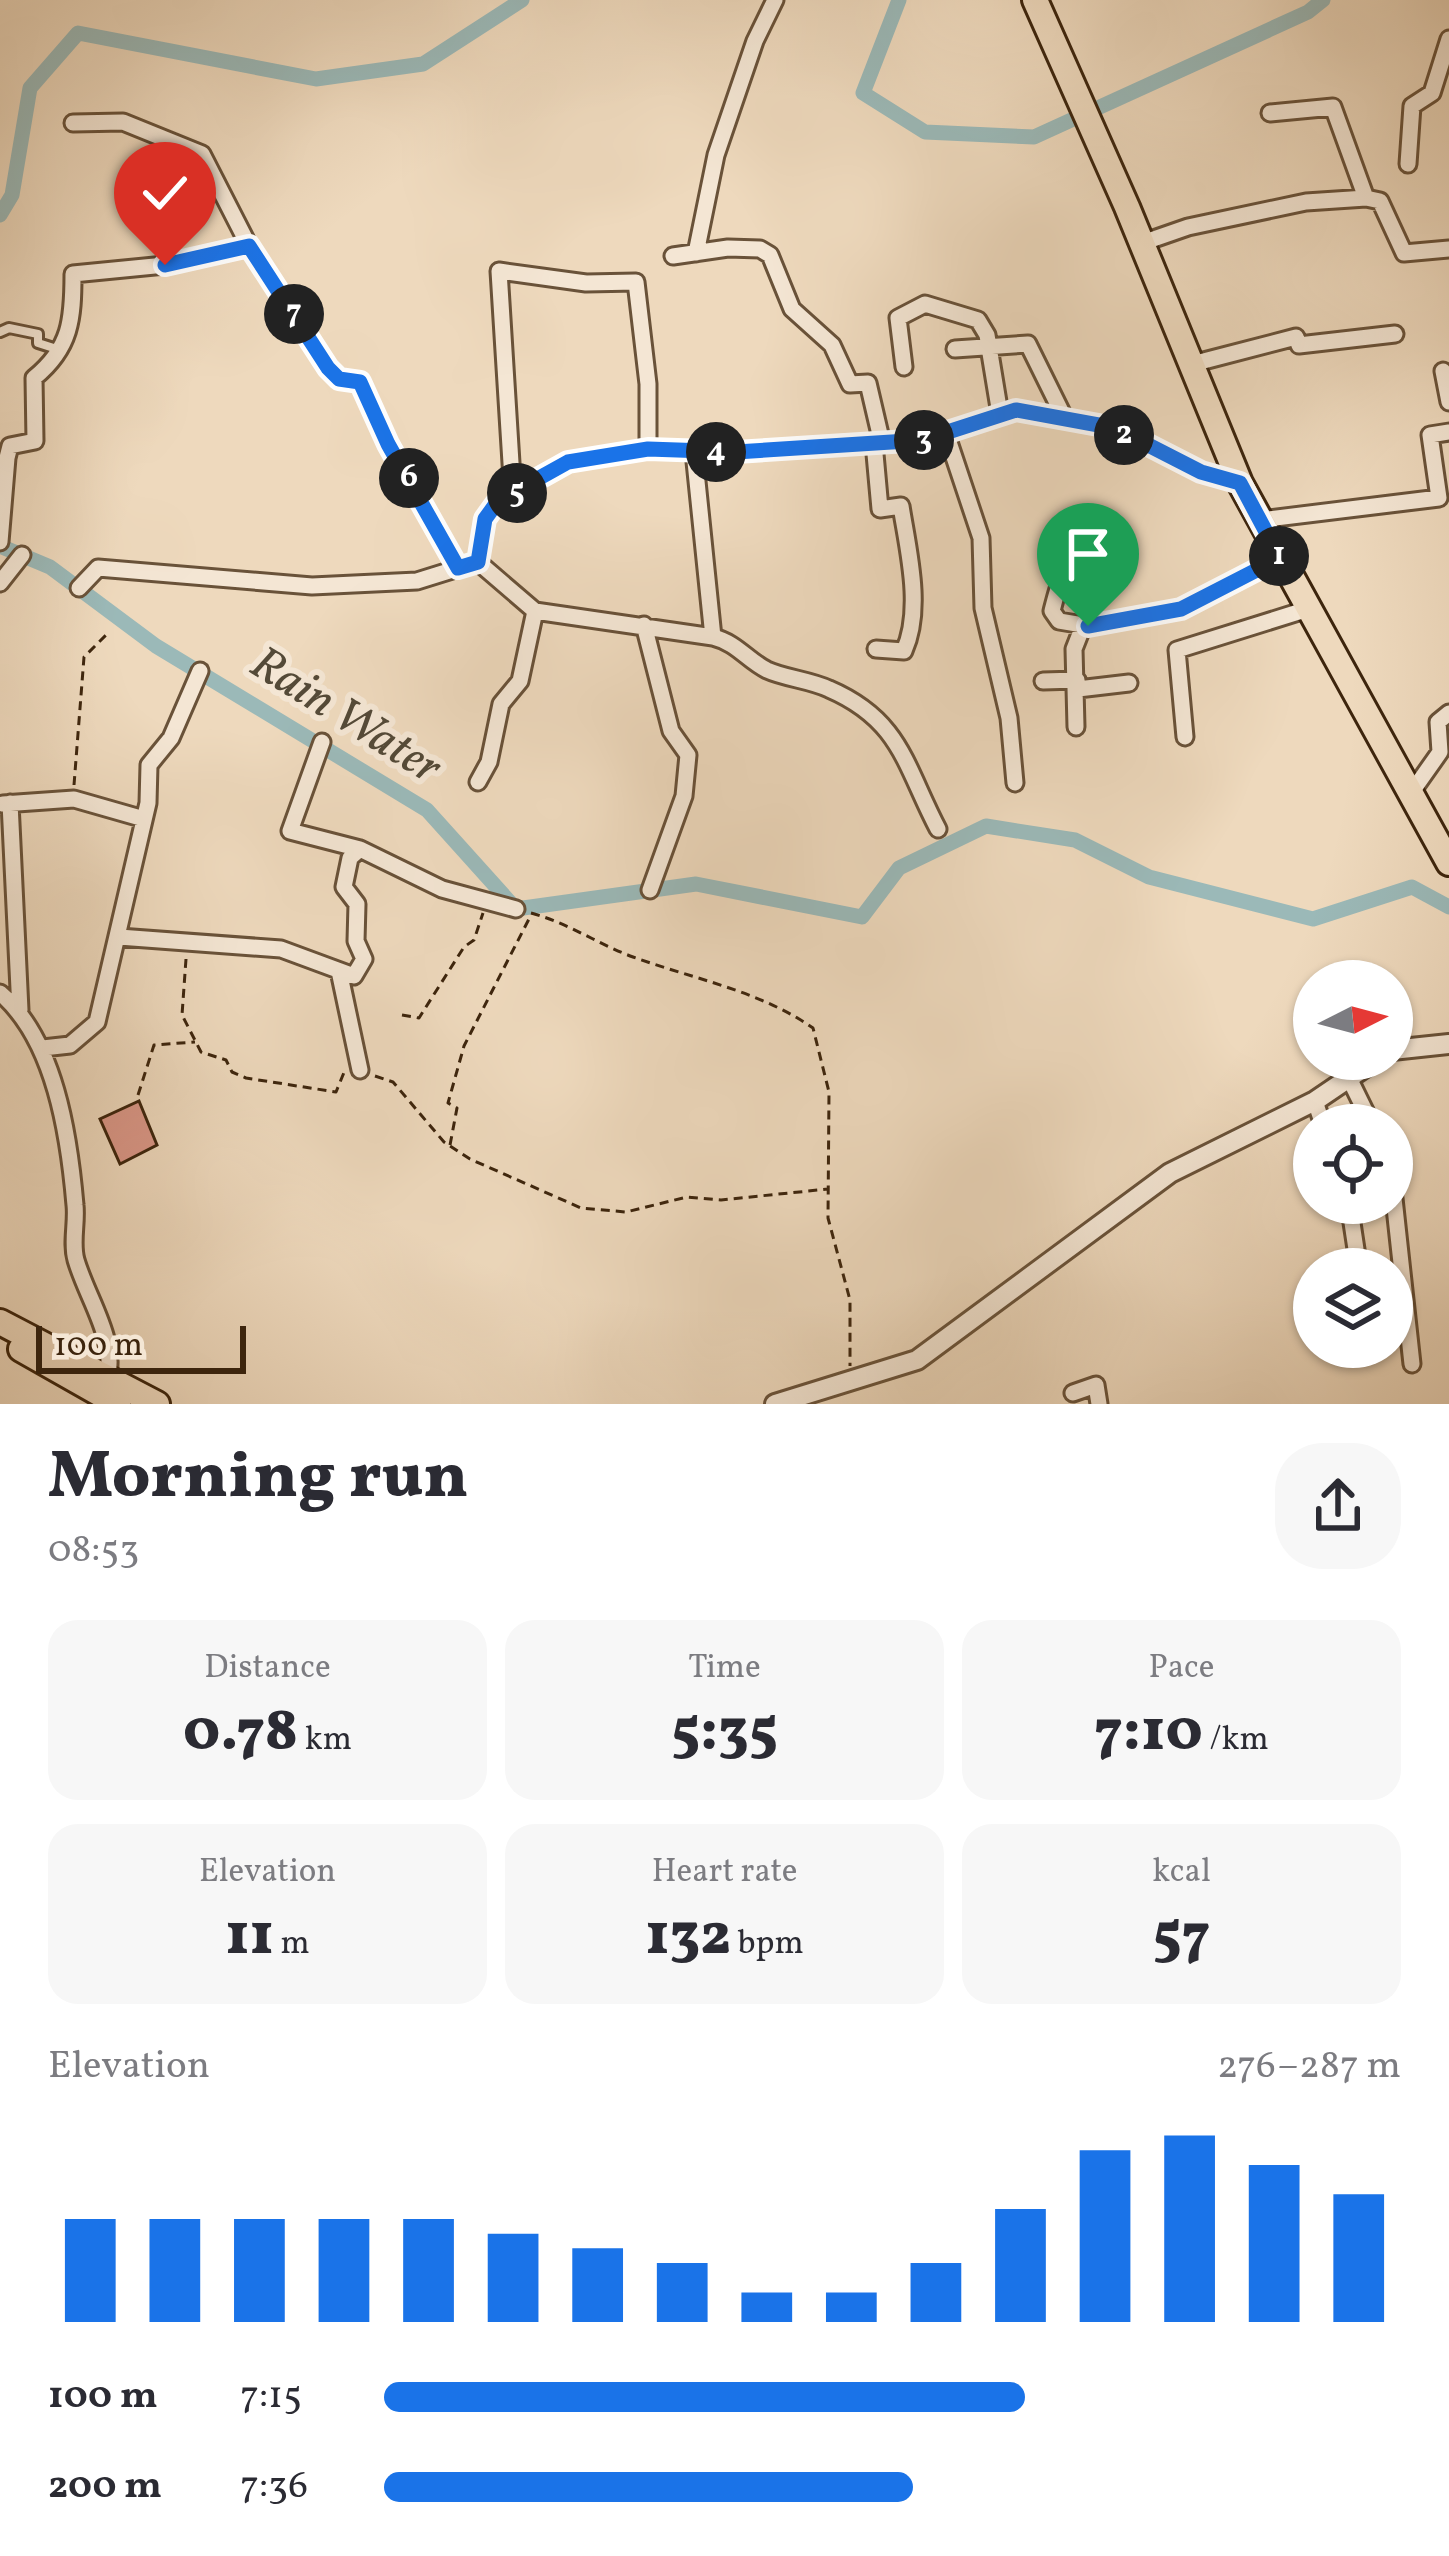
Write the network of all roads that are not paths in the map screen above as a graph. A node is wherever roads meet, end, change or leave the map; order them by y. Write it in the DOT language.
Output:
graph roads {
  1 [pos="775,0"];
  2 [pos="1035,0"];
  3 [pos="1449,39"];
  4 [pos="1270,113"];
  5 [pos="73,123"];
  6 [pos="1408,164"];
  7 [pos="1366,198"];
  8 [pos="1142,243"];
  9 [pos="249,246"];
  10 [pos="1449,249"];
  11 [pos="696,253"];
  12 [pos="674,256"];
  13 [pos="0,332"];
  14 [pos="1395,334"];
  15 [pos="990,347"];
  16 [pos="955,349"];
  17 [pos="61,350"];
  18 [pos="1192,364"];
  19 [pos="904,367"];
  20 [pos="1443,371"];
  21 [pos="1449,402"];
  22 [pos="1000,414"];
  23 [pos="1065,419"];
  24 [pos="1449,431"];
  25 [pos="946,433"];
  26 [pos="878,443"];
  27 [pos="648,449"];
  28 [pos="694,452"];
  29 [pos="1240,483"];
  30 [pos="513,495"];
  31 [pos="1260,520"];
  32 [pos="0,542"];
  33 [pos="1090,543"];
  34 [pos="22,555"];
  35 [pos="1280,558"];
  36 [pos="478,562"];
  37 [pos="458,568"];
  38 [pos="0,583"];
  39 [pos="79,588"];
  40 [pos="1308,609"];
  41 [pos="535,611"];
  42 [pos="644,625"];
  43 [pos="1083,626"];
  44 [pos="713,637"];
  45 [pos="876,649"];
  46 [pos="200,671"];
  47 [pos="1043,681"];
  48 [pos="1129,683"];
  49 [pos="1078,684"];
  50 [pos="1449,713"];
  51 [pos="1076,727"];
  52 [pos="1185,737"];
  53 [pos="322,742"];
  54 [pos="478,782"];
  55 [pos="1015,783"];
  56 [pos="1408,796"];
  57 [pos="5,804"];
  58 [pos="144,820"];
  59 [pos="938,829"];
  60 [pos="360,849"];
  61 [pos="1449,863"];
  62 [pos="650,890"];
  63 [pos="524,912"];
  64 [pos="119,937"];
  65 [pos="339,971"];
  66 [pos="0,993"];
  67 [pos="20,1010"];
  68 [pos="1449,1044"];
  69 [pos="43,1048"];
  70 [pos="1413,1048"];
  71 [pos="360,1070"];
  72 [pos="1346,1080"];
  73 [pos="1315,1101"];
  74 [pos="1316,1104"];
  75 [pos="0,1322"];
  76 [pos="0,1338"];
  77 [pos="109,1392"];
  78 [pos="1073,1393"];
  79 [pos="818,1398"];
  80 [pos="157,1404"];
  81 [pos="775,1404"];
  82 [pos="1099,1404"];
  1 -- 11 [label="street"];
  2 -- 8 [label="main road"];
  3 -- 6 [label="street"];
  4 -- 7 [label="street"];
  5 -- 9 [label="street"];
  7 -- 8 [label="street"];
  7 -- 10 [label="street"];
  8 -- 18 [label="main road"];
  9 -- 17 [label="street"];
  9 -- 37 [label="street"];
  11 -- 12 [label="street"];
  11 -- 26 [label="street"];
  13 -- 17 [label="lane"];
  14 -- 18 [label="street"];
  15 -- 16 [label="street"];
  15 -- 19 [label="street"];
  15 -- 22 [label="street"];
  15 -- 23 [label="street"];
  17 -- 32 [label="street"];
  18 -- 29 [label="main road"];
  20 -- 21 [label="street"];
  22 -- 23 [label="street"];
  22 -- 25 [label="street"];
  23 -- 29 [label="street"];
  24 -- 31 [label="street"];
  25 -- 26 [label="street"];
  25 -- 55 [label="street"];
  26 -- 28 [label="street"];
  26 -- 45 [label="street"];
  27 -- 28 [label="street"];
  27 -- 30 [label="street"];
  27 -- 30 [label="street"];
  28 -- 44 [label="street"];
  29 -- 31 [label="main road"];
  30 -- 36 [label="street"];
  31 -- 35 [label="main road"];
  33 -- 43 [label="street"];
  34 -- 38 [label="street"];
  35 -- 40 [label="main road"];
  35 -- 43 [label="street"];
  36 -- 37 [label="street"];
  36 -- 41 [label="street"];
  37 -- 39 [label="street"];
  40 -- 52 [label="street"];
  40 -- 56 [label="main road"];
  41 -- 42 [label="street"];
  41 -- 54 [label="street"];
  42 -- 44 [label="street"];
  42 -- 62 [label="street"];
  43 -- 49 [label="street"];
  44 -- 59 [label="street"];
  46 -- 58 [label="street"];
  47 -- 49 [label="street"];
  48 -- 49 [label="street"];
  49 -- 51 [label="street"];
  50 -- 56 [label="street"];
  53 -- 60 [label="street"];
  56 -- 61 [label="main road"];
  57 -- 58 [label="street"];
  57 -- 67 [label="street"];
  58 -- 64 [label="street"];
  60 -- 63 [label="street"];
  60 -- 65 [label="street"];
  64 -- 65 [label="street"];
  64 -- 69 [label="street"];
  65 -- 71 [label="street"];
  66 -- 67 [label="street"];
  67 -- 69 [label="street"];
  68 -- 70 [label="street"];
  69 -- 77 [label="street"];
  72 -- 73 [label="street"];
  73 -- 74 [label="street"];
  73 -- 79 [label="street"];
  75 -- 77 [label="main road"];
  76 -- 77 [label="main road"];
  77 -- 80 [label="main road"];
  78 -- 82 [label="street"];
  79 -- 81 [label="street"];
}
